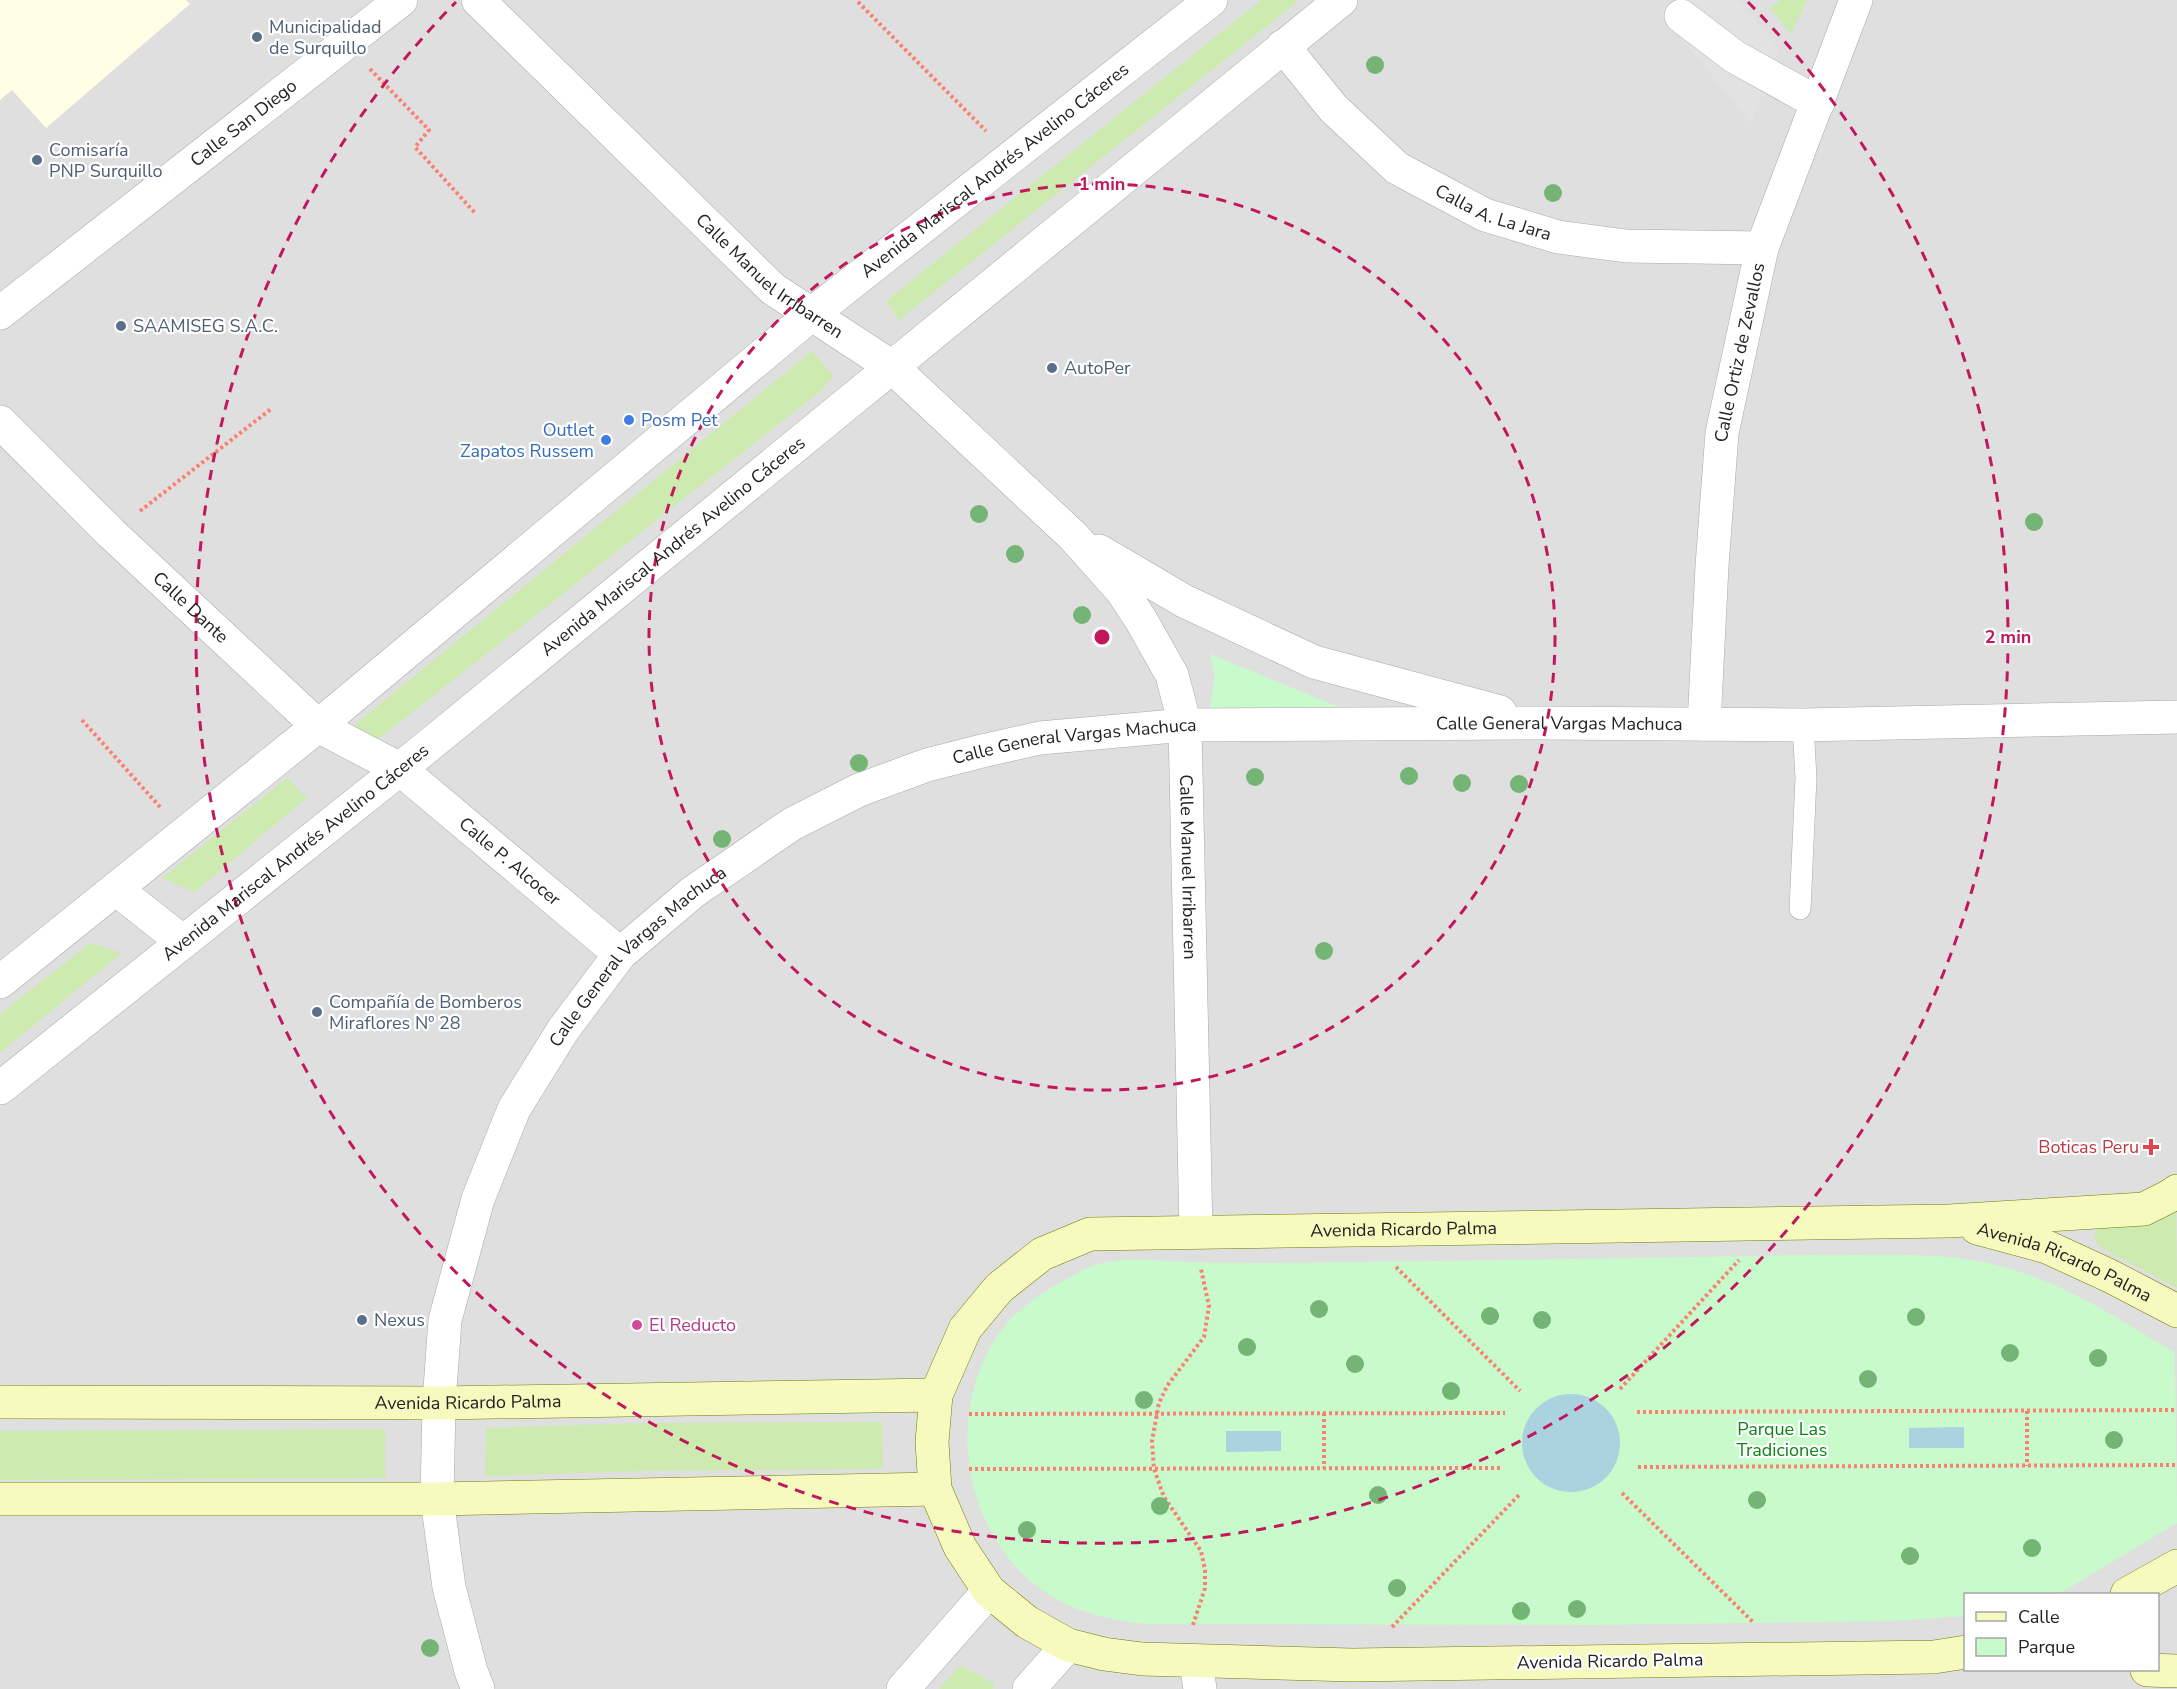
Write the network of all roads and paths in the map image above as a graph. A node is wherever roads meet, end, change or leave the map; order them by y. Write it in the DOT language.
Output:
graph roads {
  1 [pos="401,0"];
  2 [pos="478,0"];
  3 [pos="1211,0"];
  4 [pos="1341,0"];
  5 [pos="1856,0"];
  6 [pos="858,2"];
  7 [pos="1681,16"];
  8 [pos="345,44"];
  9 [pos="1283,46"];
  10 [pos="1818,103"];
  11 [pos="1012,158"];
  12 [pos="476,214"];
  13 [pos="1762,248"];
  14 [pos="0,313"];
  15 [pos="812,314"];
  16 [pos="892,367"];
  17 [pos="271,409"];
  18 [pos="0,422"];
  19 [pos="111,533"];
  20 [pos="1074,537"];
  21 [pos="2177,717"];
  22 [pos="82,720"];
  23 [pos="1542,723"];
  24 [pos="1704,724"];
  25 [pos="1185,725"];
  26 [pos="1803,725"];
  27 [pos="318,726"];
  28 [pos="400,769"];
  29 [pos="185,834"];
  30 [pos="116,889"];
  31 [pos="1800,909"];
  32 [pos="183,942"];
  33 [pos="620,954"];
  34 [pos="0,982"];
  35 [pos="0,1088"];
  36 [pos="2177,1191"];
  37 [pos="1949,1221"];
  38 [pos="1778,1222"];
  39 [pos="1196,1231"];
  40 [pos="1395,1266"];
  41 [pos="2177,1311"];
  42 [pos="1620,1389"];
  43 [pos="1520,1391"];
  44 [pos="0,1402"];
  45 [pos="439,1403"];
  46 [pos="935,1403"];
  47 [pos="2177,1410"];
  48 [pos="2027,1411"];
  49 [pos="1637,1412"];
  50 [pos="1324,1413"];
  51 [pos="1505,1413"];
  52 [pos="1156,1414"];
  53 [pos="2177,1465"];
  54 [pos="2027,1466"];
  55 [pos="1638,1467"];
  56 [pos="1324,1468"];
  57 [pos="1503,1468"];
  58 [pos="1154,1469"];
  59 [pos="935,1478"];
  60 [pos="1622,1492"];
  61 [pos="1520,1494"];
  62 [pos="0,1499"];
  63 [pos="437,1499"];
  64 [pos="2177,1566"];
  65 [pos="990,1591"];
  66 [pos="2129,1593"];
  67 [pos="1068,1645"];
  68 [pos="1955,1656"];
  69 [pos="1794,1660"];
  70 [pos="1352,1665"];
  71 [pos="2159,1670"];
  72 [pos="2177,1671"];
  73 [pos="1198,1675"];
  74 [pos="478,1689"];
  75 [pos="903,1689"];
  76 [pos="1029,1689"];
  1 -- 8 [label="street, Calle San Diego"];
  2 -- 15 [label="street, Calle Manuel Irribarren"];
  3 -- 11 [label="street, Avenida Mariscal Andrés Avelino Cáceres"];
  4 -- 9 [label="street, Avenida Mariscal Andrés Avelino Cáceres"];
  5 -- 10 [label="street, Calle Ortiz de Zevallos"];
  6 -- 11 [label="path"];
  7 -- 10 [label="street"];
  8 -- 12 [label="path"];
  8 -- 14 [label="street, Calle San Diego"];
  9 -- 13 [label="street, Calla A. La Jara"];
  9 -- 16 [label="street, Avenida Mariscal Andrés Avelino Cáceres"];
  10 -- 13 [label="street, Calle Ortiz de Zevallos"];
  11 -- 15 [label="street, Avenida Mariscal Andrés Avelino Cáceres"];
  13 -- 24 [label="street, Calle Ortiz de Zevallos"];
  15 -- 16 [label="street, Calle Manuel Irribarren"];
  15 -- 27 [label="street, Avenida Mariscal Andrés Avelino Cáceres"];
  16 -- 20 [label="street, Calle Manuel Irribarren"];
  16 -- 28 [label="street, Avenida Mariscal Andrés Avelino Cáceres"];
  17 -- 19 [label="path"];
  18 -- 19 [label="street, Calle Dante"];
  19 -- 27 [label="street, Calle Dante"];
  20 -- 23 [label="street, Calle Manuel Irribarren"];
  20 -- 25 [label="street, Calle Manuel Irribarren"];
  21 -- 26 [label="street, Calle General Vargas Machuca"];
  22 -- 29 [label="path"];
  23 -- 24 [label="street, Calle General Vargas Machuca"];
  23 -- 25 [label="street, Calle General Vargas Machuca"];
  24 -- 26 [label="street, Calle General Vargas Machuca"];
  25 -- 33 [label="street, Calle General Vargas Machuca"];
  25 -- 39 [label="street, Calle Manuel Irribarren"];
  26 -- 31 [label="lane"];
  27 -- 28 [label="street, Calle Dante"];
  27 -- 29 [label="street, Avenida Mariscal Andrés Avelino Cáceres"];
  28 -- 32 [label="street, Avenida Mariscal Andrés Avelino Cáceres"];
  28 -- 33 [label="street, Calle P. Alcocer"];
  29 -- 30 [label="street, Avenida Mariscal Andrés Avelino Cáceres"];
  30 -- 32 [label="street"];
  30 -- 34 [label="street, Avenida Mariscal Andrés Avelino Cáceres"];
  32 -- 35 [label="street, Avenida Mariscal Andrés Avelino Cáceres"];
  33 -- 45 [label="street, Calle General Vargas Machuca"];
  36 -- 37 [label="main road, Avenida Ricardo Palma"];
  37 -- 38 [label="main road, Avenida Ricardo Palma"];
  37 -- 41 [label="main road, Avenida Ricardo Palma"];
  38 -- 39 [label="main road, Avenida Ricardo Palma"];
  38 -- 42 [label="path"];
  39 -- 46 [label="main road, Avenida Ricardo Palma"];
  39 -- 52 [label="path"];
  40 -- 43 [label="path"];
  44 -- 45 [label="main road, Avenida Ricardo Palma"];
  45 -- 46 [label="main road, Avenida Ricardo Palma"];
  45 -- 63 [label="street, Calle General Vargas Machuca"];
  46 -- 52 [label="path"];
  46 -- 59 [label="main road, Avenida Ricardo Palma"];
  47 -- 48 [label="path"];
  48 -- 49 [label="path"];
  48 -- 54 [label="path"];
  50 -- 51 [label="path"];
  50 -- 52 [label="path"];
  50 -- 56 [label="path"];
  52 -- 58 [label="path"];
  53 -- 54 [label="path"];
  54 -- 55 [label="path"];
  56 -- 57 [label="path"];
  56 -- 58 [label="path"];
  58 -- 59 [label="path"];
  58 -- 73 [label="path"];
  59 -- 63 [label="main road"];
  59 -- 65 [label="main road, Avenida Ricardo Palma"];
  60 -- 69 [label="path"];
  61 -- 70 [label="path"];
  62 -- 63 [label="main road"];
  63 -- 74 [label="street, Calle General Vargas Machuca"];
  64 -- 66 [label="main road"];
  65 -- 67 [label="main road, Avenida Ricardo Palma"];
  65 -- 75 [label="street"];
  67 -- 73 [label="main road, Avenida Ricardo Palma"];
  67 -- 76 [label="street"];
  68 -- 69 [label="main road, Avenida Ricardo Palma"];
  69 -- 70 [label="main road, Avenida Ricardo Palma"];
  70 -- 73 [label="main road, Avenida Ricardo Palma"];
  71 -- 72 [label="main road"];
}
